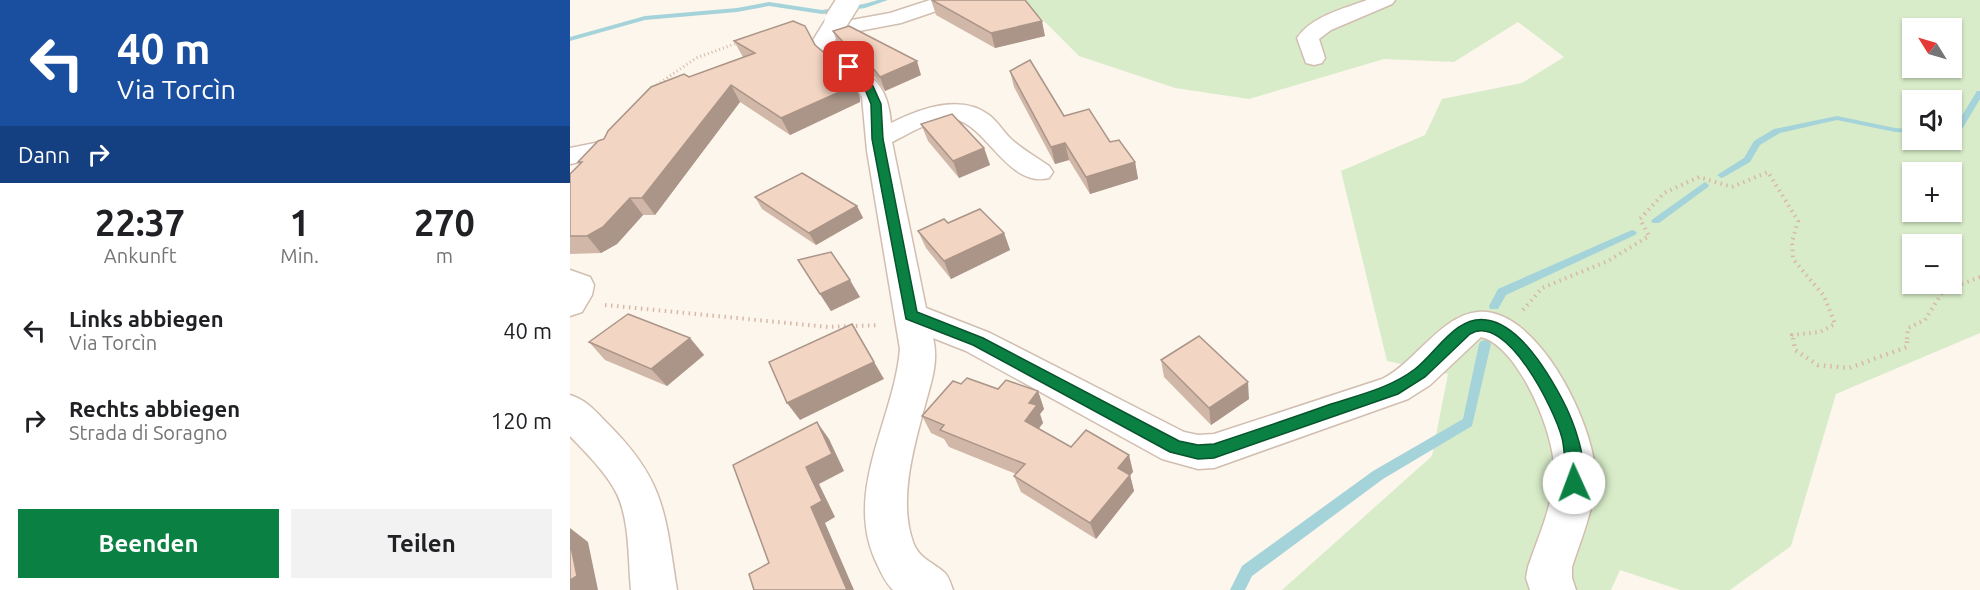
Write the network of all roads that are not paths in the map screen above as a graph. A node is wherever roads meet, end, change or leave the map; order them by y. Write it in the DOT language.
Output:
graph roads {
  1 [pos="950,0"];
  2 [pos="1385,0"];
  3 [pos="849,1"];
  4 [pos="830,30"];
  5 [pos="1314,58"];
  6 [pos="878,139"];
  7 [pos="605,149"];
  8 [pos="570,156"];
  9 [pos="1039,172"];
  10 [pos="908,300"];
  11 [pos="570,410"];
  12 [pos="654,590"];
  13 [pos="930,590"];
  14 [pos="1553,590"];
  1 -- 4 [label="street"];
  2 -- 5 [label="street"];
  3 -- 4 [label="street, bridge"];
  4 -- 6 [label="street"];
  6 -- 9 [label="street"];
  6 -- 10 [label="street"];
  7 -- 8 [label="street"];
  10 -- 13 [label="street"];
  10 -- 14 [label="street"];
  11 -- 12 [label="street"];
}
